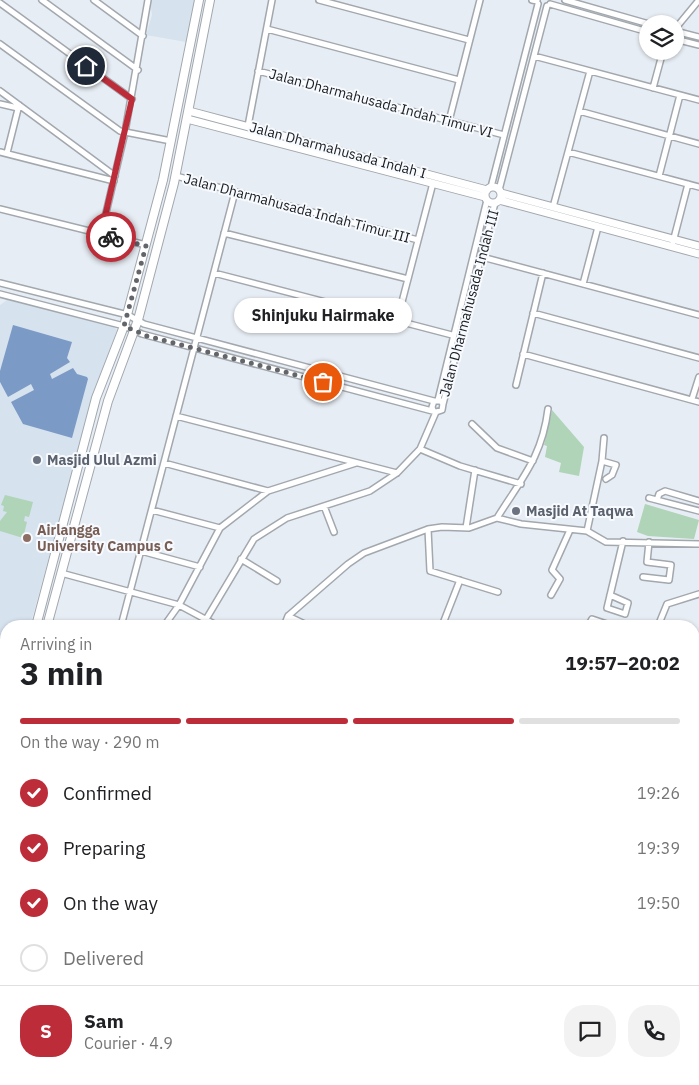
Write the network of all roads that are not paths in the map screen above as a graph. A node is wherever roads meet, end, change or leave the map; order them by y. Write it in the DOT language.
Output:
graph roads {
  1 [pos="42,0"];
  2 [pos="94,0"];
  3 [pos="148,0"];
  4 [pos="199,0"];
  5 [pos="210,0"];
  6 [pos="272,0"];
  7 [pos="319,0"];
  8 [pos="480,0"];
  9 [pos="566,0"];
  10 [pos="699,0"];
  11 [pos="536,1"];
  12 [pos="0,2"];
  13 [pos="549,3"];
  14 [pos="684,19"];
  15 [pos="639,21"];
  16 [pos="267,29"];
  17 [pos="639,29"];
  18 [pos="684,33"];
  19 [pos="143,35"];
  20 [pos="699,37"];
  21 [pos="470,40"];
  22 [pos="684,41"];
  23 [pos="202,42"];
  24 [pos="0,44"];
  25 [pos="190,44"];
  26 [pos="699,45"];
  27 [pos="534,56"];
  28 [pos="661,60"];
  29 [pos="138,70"];
  30 [pos="258,71"];
  31 [pos="590,71"];
  32 [pos="459,80"];
  33 [pos="653,88"];
  34 [pos="0,91"];
  35 [pos="680,95"];
  36 [pos="132,99"];
  37 [pos="699,100"];
  38 [pos="0,104"];
  39 [pos="18,106"];
  40 [pos="579,111"];
  41 [pos="188,115"];
  42 [pos="449,121"];
  43 [pos="248,126"];
  44 [pos="126,132"];
  45 [pos="504,135"];
  46 [pos="669,136"];
  47 [pos="171,141"];
  48 [pos="699,144"];
  49 [pos="0,152"];
  50 [pos="331,152"];
  51 [pos="568,152"];
  52 [pos="7,154"];
  53 [pos="659,176"];
  54 [pos="115,178"];
  55 [pos="163,180"];
  56 [pos="175,180"];
  57 [pos="433,183"];
  58 [pos="688,184"];
  59 [pos="699,187"];
  60 [pos="235,192"];
  61 [pos="487,194"];
  62 [pos="499,196"];
  63 [pos="553,207"];
  64 [pos="0,209"];
  65 [pos="598,227"];
  66 [pos="224,233"];
  67 [pos="101,234"];
  68 [pos="418,240"];
  69 [pos="673,243"];
  70 [pos="146,246"];
  71 [pos="699,246"];
  72 [pos="699,254"];
  73 [pos="482,257"];
  74 [pos="543,273"];
  75 [pos="214,274"];
  76 [pos="408,279"];
  77 [pos="0,282"];
  78 [pos="583,284"];
  79 [pos="0,294"];
  80 [pos="128,314"];
  81 [pos="533,314"];
  82 [pos="699,315"];
  83 [pos="138,320"];
  84 [pos="397,321"];
  85 [pos="124,326"];
  86 [pos="134,331"];
  87 [pos="452,335"];
  88 [pos="197,337"];
  89 [pos="194,348"];
  90 [pos="523,354"];
  91 [pos="699,358"];
  92 [pos="699,377"];
  93 [pos="516,385"];
  94 [pos="436,400"];
  95 [pos="692,400"];
  96 [pos="699,402"];
  97 [pos="443,404"];
  98 [pos="548,408"];
  99 [pos="434,411"];
  100 [pos="176,416"];
  101 [pos="472,424"];
  102 [pos="604,438"];
  103 [pos="420,449"];
  104 [pos="533,461"];
  105 [pos="602,462"];
  106 [pos="164,463"];
  107 [pos="356,463"];
  108 [pos="475,470"];
  109 [pos="397,473"];
  110 [pos="606,479"];
  111 [pos="520,484"];
  112 [pos="268,491"];
  113 [pos="649,498"];
  114 [pos="658,500"];
  115 [pos="699,501"];
  116 [pos="324,506"];
  117 [pos="152,510"];
  118 [pos="699,511"];
  119 [pos="497,518"];
  120 [pos="220,528"];
  121 [pos="466,528"];
  122 [pos="428,529"];
  123 [pos="570,530"];
  124 [pos="587,531"];
  125 [pos="334,532"];
  126 [pos="623,541"];
  127 [pos="649,542"];
  128 [pos="699,544"];
  129 [pos="142,551"];
  130 [pos="241,559"];
  131 [pos="200,567"];
  132 [pos="60,573"];
  133 [pos="643,577"];
  134 [pos="460,580"];
  135 [pos="277,581"];
  136 [pos="130,591"];
  137 [pos="498,592"];
  138 [pos="699,594"];
  139 [pos="551,595"];
  140 [pos="610,595"];
  141 [pos="179,606"];
  142 [pos="288,616"];
  143 [pos="207,619"];
  144 [pos="38,620"];
  145 [pos="48,620"];
  146 [pos="123,620"];
  147 [pos="168,620"];
  148 [pos="286,620"];
  149 [pos="296,620"];
  150 [pos="444,620"];
  151 [pos="660,620"];
  1 -- 29 [label="street"];
  2 -- 19 [label="street"];
  3 -- 19 [label="street"];
  4 -- 25 [label="main road"];
  5 -- 23 [label="main road"];
  6 -- 16 [label="street"];
  7 -- 21 [label="street"];
  8 -- 21 [label="street"];
  9 -- 15 [label="street"];
  10 -- 14 [label="street"];
  11 -- 13 [label="street"];
  11 -- 45 [label="street, Jalan Dharmahusada Indah III"];
  12 -- 36 [label="street"];
  13 -- 17 [label="street"];
  13 -- 27 [label="street, Jalan Dharmahusada Indah III"];
  16 -- 30 [label="street"];
  16 -- 32 [label="street"];
  18 -- 20 [label="street"];
  19 -- 29 [label="street"];
  21 -- 32 [label="street"];
  22 -- 26 [label="street"];
  23 -- 25 [label="main road"];
  23 -- 41 [label="main road"];
  24 -- 44 [label="street"];
  25 -- 47 [label="main road"];
  27 -- 31 [label="street"];
  27 -- 62 [label="street, Jalan Dharmahusada Indah III"];
  28 -- 33 [label="street"];
  29 -- 36 [label="street"];
  30 -- 42 [label="street, Jalan Dharmahusada Indah Timur VI"];
  30 -- 43 [label="street"];
  31 -- 33 [label="street"];
  31 -- 40 [label="street"];
  32 -- 42 [label="street"];
  33 -- 35 [label="street"];
  34 -- 39 [label="street"];
  35 -- 37 [label="street"];
  35 -- 46 [label="street"];
  36 -- 44 [label="street"];
  38 -- 39 [label="street"];
  39 -- 52 [label="street"];
  39 -- 54 [label="street"];
  40 -- 46 [label="street"];
  40 -- 51 [label="street"];
  41 -- 43 [label="main road, Jalan Dharmahusada Indah I"];
  41 -- 50 [label="main road, Jalan Dharmahusada Indah I"];
  41 -- 56 [label="main road"];
  42 -- 45 [label="street, Jalan Dharmahusada Indah Timur VI"];
  43 -- 50 [label="main road, Jalan Dharmahusada Indah I"];
  44 -- 47 [label="street"];
  44 -- 54 [label="street"];
  45 -- 61 [label="street, Jalan Dharmahusada Indah III"];
  46 -- 48 [label="street"];
  46 -- 53 [label="street"];
  47 -- 55 [label="main road"];
  49 -- 52 [label="street"];
  50 -- 57 [label="main road, Jalan Dharmahusada Indah I"];
  50 -- 61 [label="main road, Jalan Dharmahusada Indah I"];
  51 -- 53 [label="street"];
  51 -- 63 [label="street"];
  52 -- 54 [label="street"];
  53 -- 58 [label="street"];
  54 -- 67 [label="street"];
  55 -- 56 [label="main road"];
  55 -- 70 [label="main road"];
  56 -- 60 [label="street, Jalan Dharmahusada Indah Timur III"];
  56 -- 83 [label="main road"];
  57 -- 61 [label="main road, Jalan Dharmahusada Indah I"];
  57 -- 68 [label="street"];
  58 -- 59 [label="street"];
  58 -- 69 [label="street"];
  60 -- 66 [label="street"];
  60 -- 68 [label="street, Jalan Dharmahusada Indah Timur III"];
  61 -- 62 [label="main road"];
  61 -- 62 [label="main road"];
  61 -- 87 [label="street, Jalan Dharmahusada Indah III"];
  62 -- 63 [label="main road"];
  62 -- 65 [label="main road"];
  62 -- 73 [label="street, Jalan Dharmahusada Indah III"];
  63 -- 69 [label="main road"];
  64 -- 67 [label="street"];
  65 -- 69 [label="main road"];
  65 -- 78 [label="street"];
  66 -- 75 [label="street"];
  66 -- 76 [label="street"];
  67 -- 70 [label="street"];
  68 -- 76 [label="street"];
  69 -- 71 [label="main road"];
  69 -- 72 [label="main road"];
  70 -- 80 [label="main road"];
  73 -- 74 [label="street"];
  73 -- 97 [label="street, Jalan Dharmahusada Indah III"];
  74 -- 78 [label="street"];
  74 -- 81 [label="street"];
  75 -- 84 [label="street"];
  75 -- 88 [label="street"];
  76 -- 84 [label="street"];
  77 -- 80 [label="street"];
  78 -- 82 [label="street"];
  79 -- 85 [label="street"];
  80 -- 83 [label="street"];
  80 -- 85 [label="main road"];
  81 -- 90 [label="street"];
  81 -- 91 [label="street"];
  83 -- 86 [label="main road"];
  83 -- 88 [label="street"];
  84 -- 87 [label="street"];
  85 -- 86 [label="street"];
  85 -- 144 [label="main road"];
  86 -- 89 [label="street"];
  86 -- 132 [label="main road"];
  87 -- 94 [label="street, Jalan Dharmahusada Indah III"];
  88 -- 89 [label="street"];
  88 -- 94 [label="street"];
  89 -- 99 [label="street"];
  89 -- 100 [label="street"];
  90 -- 93 [label="street"];
  90 -- 95 [label="street"];
  92 -- 95 [label="street"];
  94 -- 97 [label="street"];
  94 -- 99 [label="street, Jalan Dharmahusada Indah III"];
  95 -- 96 [label="street"];
  97 -- 99 [label="street"];
  98 -- 104 [label="street"];
  99 -- 103 [label="street"];
  100 -- 106 [label="street"];
  100 -- 107 [label="street"];
  101 -- 104 [label="street"];
  102 -- 105 [label="street"];
  103 -- 108 [label="street"];
  103 -- 109 [label="street"];
  104 -- 111 [label="street"];
  105 -- 110 [label="street"];
  105 -- 124 [label="street"];
  106 -- 112 [label="street"];
  106 -- 117 [label="street"];
  107 -- 109 [label="street"];
  107 -- 112 [label="street"];
  108 -- 111 [label="street"];
  108 -- 121 [label="street"];
  109 -- 116 [label="street"];
  111 -- 119 [label="street"];
  112 -- 120 [label="street"];
  113 -- 114 [label="street"];
  114 -- 115 [label="street"];
  114 -- 118 [label="street"];
  116 -- 125 [label="street"];
  116 -- 130 [label="street"];
  117 -- 120 [label="street"];
  117 -- 129 [label="street"];
  119 -- 121 [label="street"];
  119 -- 123 [label="street"];
  120 -- 131 [label="street"];
  121 -- 122 [label="street"];
  122 -- 134 [label="street"];
  122 -- 142 [label="street"];
  123 -- 124 [label="street"];
  123 -- 139 [label="street"];
  124 -- 126 [label="street"];
  126 -- 127 [label="street"];
  126 -- 140 [label="street"];
  127 -- 128 [label="street"];
  127 -- 133 [label="street"];
  129 -- 131 [label="street"];
  129 -- 136 [label="street"];
  130 -- 135 [label="street"];
  130 -- 143 [label="street"];
  131 -- 141 [label="street"];
  132 -- 136 [label="street"];
  132 -- 145 [label="main road"];
  134 -- 137 [label="street"];
  134 -- 150 [label="street"];
  136 -- 141 [label="street"];
  136 -- 146 [label="street"];
  138 -- 151 [label="street"];
  140 -- 140 [label="street"];
  141 -- 143 [label="street"];
  141 -- 147 [label="street"];
  142 -- 148 [label="street"];
  142 -- 149 [label="street"];
}
